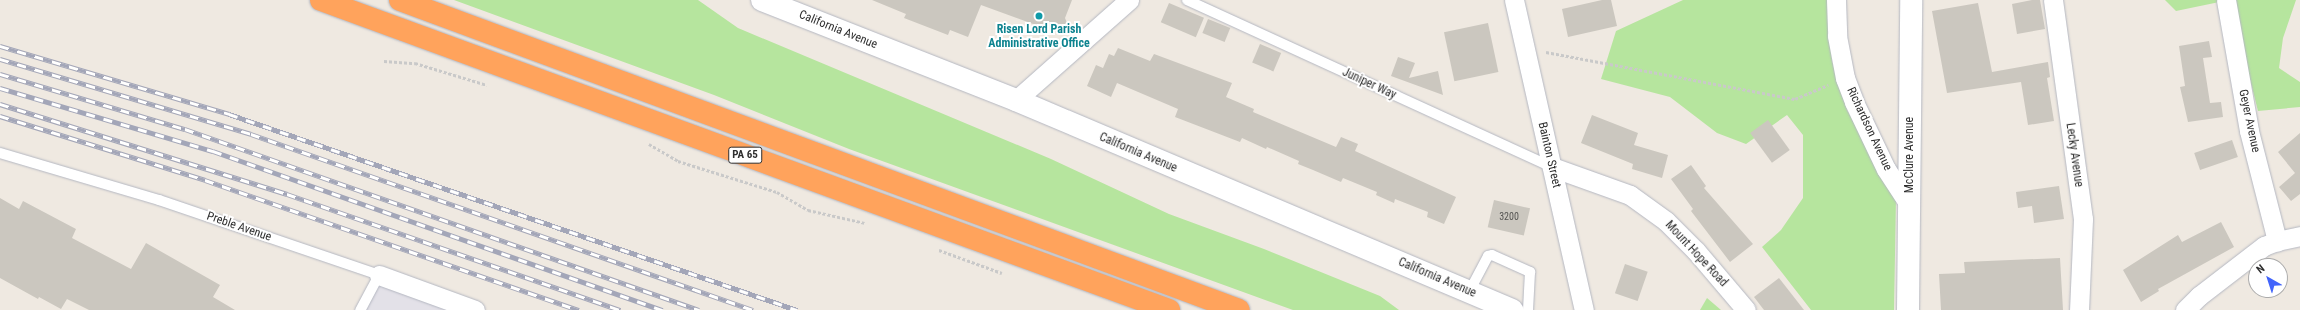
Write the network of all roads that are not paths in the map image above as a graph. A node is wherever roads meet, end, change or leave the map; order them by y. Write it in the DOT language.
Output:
graph roads {
  1 [pos="321,0"];
  2 [pos="400,0"];
  3 [pos="762,0"];
  4 [pos="1129,0"];
  5 [pos="1187,0"];
  6 [pos="1514,0"];
  7 [pos="1836,0"];
  8 [pos="1915,0"];
  9 [pos="2053,0"];
  10 [pos="2226,0"];
  11 [pos="1016,100"];
  12 [pos="0,153"];
  13 [pos="1552,167"];
  14 [pos="1910,206"];
  15 [pos="2300,236"];
  16 [pos="2277,241"];
  17 [pos="380,276"];
  18 [pos="1469,292"];
  19 [pos="360,310"];
  20 [pos="475,310"];
  21 [pos="1169,310"];
  22 [pos="1239,310"];
  23 [pos="1512,310"];
  24 [pos="1528,310"];
  25 [pos="1584,310"];
  26 [pos="1746,310"];
  27 [pos="1908,310"];
  28 [pos="2079,310"];
  29 [pos="2185,310"];
  1 -- 21 [label="highway, PA 65"];
  2 -- 22 [label="highway, PA 65"];
  3 -- 11 [label="street, California Avenue"];
  4 -- 11 [label="street"];
  5 -- 13 [label="lane, Juniper Way"];
  6 -- 13 [label="street, Bainton Street"];
  7 -- 14 [label="street, Richardson Avenue"];
  8 -- 14 [label="street, McClure Avenue"];
  9 -- 28 [label="street, Lecky Avenue"];
  10 -- 16 [label="street, Geyer Avenue"];
  11 -- 18 [label="street, California Avenue"];
  12 -- 17 [label="lane, Preble Avenue"];
  13 -- 25 [label="street, Bainton Street"];
  13 -- 26 [label="street, Mount Hope Road"];
  14 -- 27 [label="street, McClure Avenue"];
  15 -- 16 [label="street"];
  16 -- 29 [label="street"];
  17 -- 19 [label="lane"];
  17 -- 20 [label="street, Preble Avenue"];
  18 -- 23 [label="street, California Avenue"];
  18 -- 24 [label="lane"];
}
